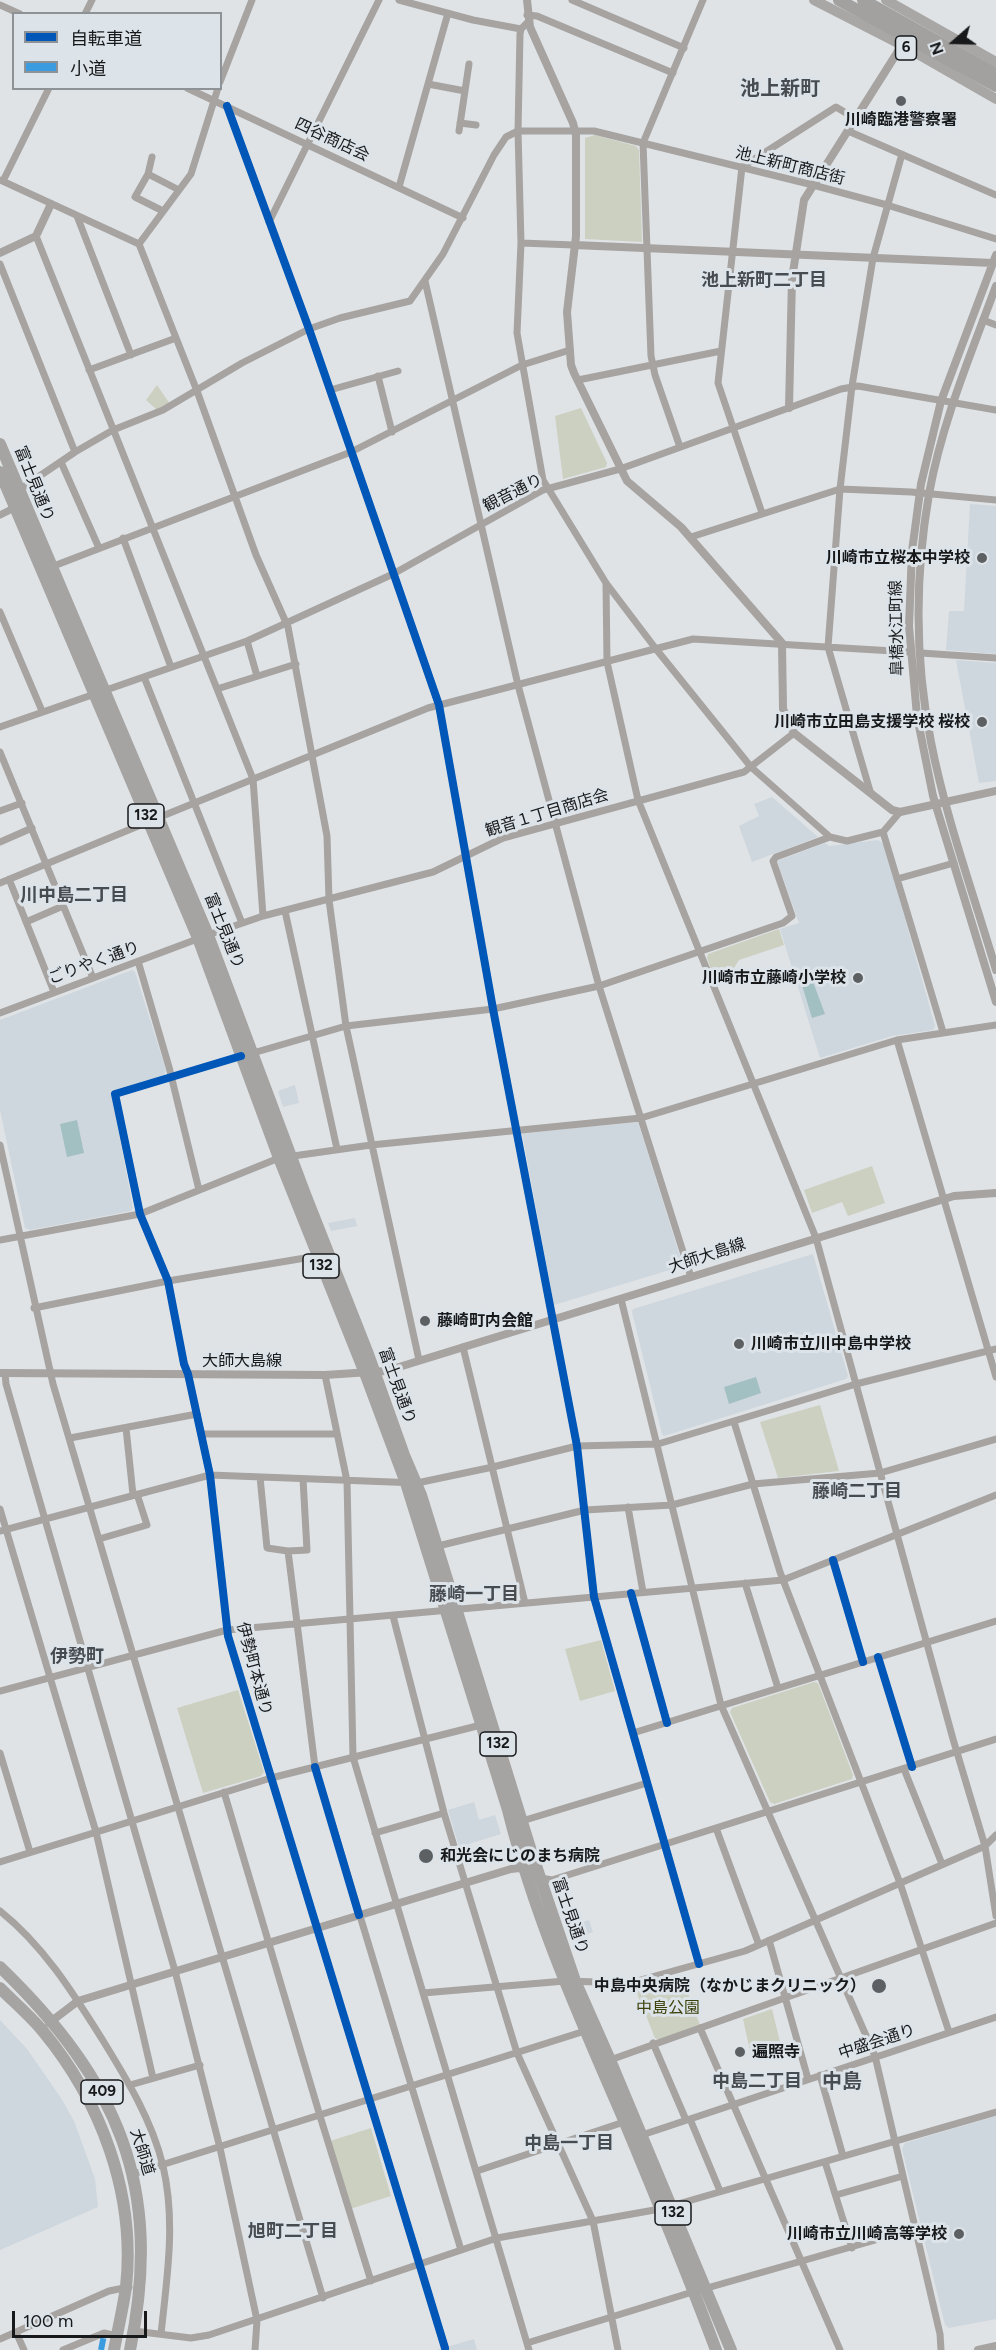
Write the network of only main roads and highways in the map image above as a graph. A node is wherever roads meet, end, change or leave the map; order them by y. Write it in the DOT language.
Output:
graph roads {
  1 [pos="814,0"];
  2 [pos="839,0"];
  3 [pos="863,0"];
  4 [pos="885,0"];
  5 [pos="996,62"];
  6 [pos="996,74"];
  7 [pos="996,86"];
  8 [pos="996,99"];
  9 [pos="0,444"];
  10 [pos="0,472"];
  11 [pos="99,692"];
  12 [pos="285,1157"];
  13 [pos="369,1373"];
  14 [pos="411,1483"];
  15 [pos="451,1610"];
  16 [pos="0,1967"];
  17 [pos="570,1981"];
  18 [pos="0,1988"];
  19 [pos="46,2025"];
  20 [pos="636,2137"];
  21 [pos="701,2291"];
  22 [pos="114,2350"];
  23 [pos="130,2350"];
  24 [pos="716,2350"];
  25 [pos="731,2350"];
  1 -- 8 [label="main road, 6"];
  2 -- 7 [label="highway"];
  3 -- 6 [label="highway"];
  4 -- 5 [label="main road, 6"];
  9 -- 11 [label="highway, 富士見通り / 132"];
  10 -- 11 [label="highway, 富士見通り / 132"];
  11 -- 12 [label="highway, 富士見通り / 132"];
  12 -- 13 [label="highway, 富士見通り / 132"];
  12 -- 13 [label="highway, 富士見通り / 132"];
  13 -- 14 [label="highway, 富士見通り / 132"];
  14 -- 15 [label="highway, 富士見通り / 132"];
  14 -- 15 [label="highway, 富士見通り / 132"];
  15 -- 17 [label="highway, 富士見通り / 132"];
  15 -- 17 [label="highway, 富士見通り / 132"];
  16 -- 19 [label="highway, 大師道 / 409"];
  17 -- 20 [label="highway, 富士見通り / 132"];
  17 -- 20 [label="highway, 富士見通り / 132"];
  18 -- 19 [label="highway, 大師道 / 409"];
  19 -- 22 [label="highway, 大師道 / 409"];
  19 -- 23 [label="highway, 大師道 / 409"];
  20 -- 21 [label="highway, 富士見通り / 132"];
  21 -- 24 [label="highway, 富士見通り / 132"];
  21 -- 25 [label="highway, 富士見通り / 132"];
}
